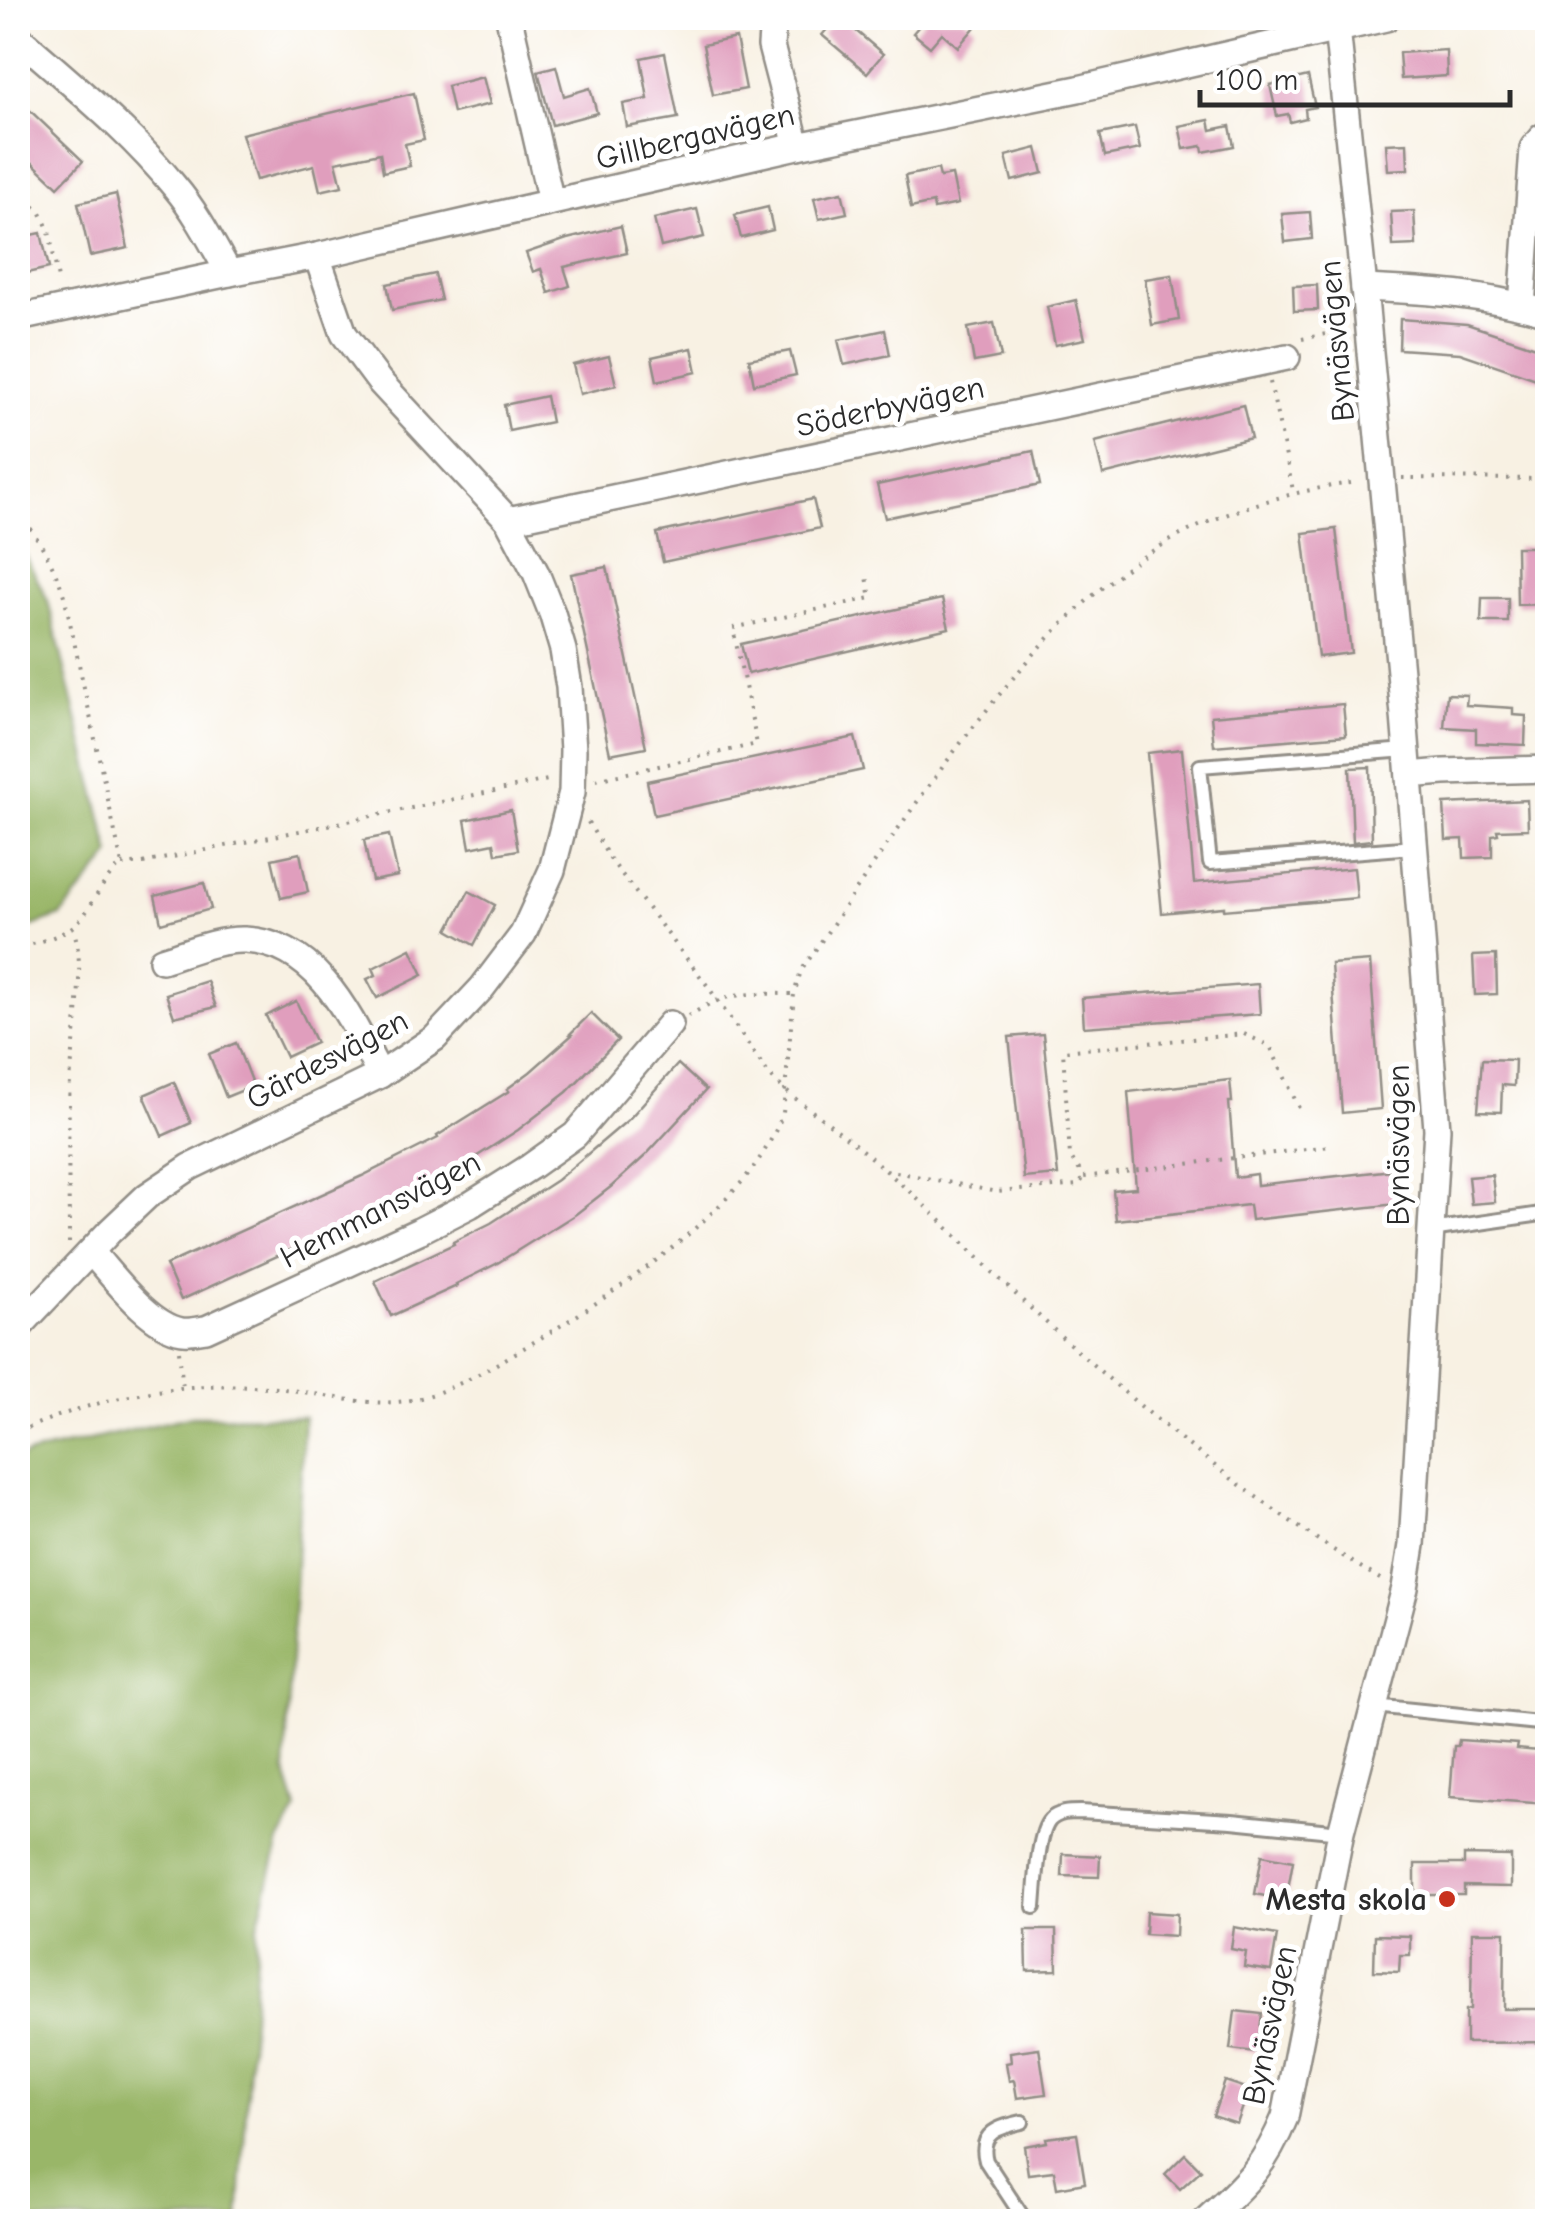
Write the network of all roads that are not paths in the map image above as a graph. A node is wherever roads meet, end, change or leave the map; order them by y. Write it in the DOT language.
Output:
graph roads {
  1 [pos="508,18"];
  2 [pos="772,18"];
  3 [pos="1386,18"];
  4 [pos="1337,23"];
  5 [pos="18,37"];
  6 [pos="1548,135"];
  7 [pos="797,146"];
  8 [pos="551,202"];
  9 [pos="317,256"];
  10 [pos="229,272"];
  11 [pos="1364,288"];
  12 [pos="1522,306"];
  13 [pos="1548,313"];
  14 [pos="18,318"];
  15 [pos="1276,360"];
  16 [pos="508,520"];
  17 [pos="1408,762"];
  18 [pos="1548,769"];
  19 [pos="1414,847"];
  20 [pos="162,960"];
  21 [pos="670,1024"];
  22 [pos="380,1075"];
  23 [pos="1548,1213"];
  24 [pos="1431,1230"];
  25 [pos="86,1258"];
  26 [pos="18,1328"];
  27 [pos="1374,1706"];
  28 [pos="1548,1724"];
  29 [pos="1341,1832"];
  30 [pos="1034,1907"];
  31 [pos="1022,2122"];
  32 [pos="1026,2222"];
  33 [pos="1204,2222"];
  1 -- 8 [label="street"];
  2 -- 7 [label="street"];
  3 -- 4 [label="street, Gillbergavägen"];
  4 -- 7 [label="street, Gillbergavägen"];
  4 -- 11 [label="street, Bynäsvägen"];
  5 -- 10 [label="street"];
  6 -- 12 [label="street"];
  7 -- 8 [label="street, Gillbergavägen"];
  8 -- 9 [label="street, Gillbergavägen"];
  9 -- 10 [label="street, Gillbergavägen"];
  9 -- 16 [label="street, Gärdesvägen"];
  10 -- 14 [label="street, Gillbergavägen"];
  11 -- 12 [label="street"];
  11 -- 17 [label="street, Bynäsvägen"];
  12 -- 13 [label="street"];
  15 -- 16 [label="street, Söderbyvägen"];
  16 -- 22 [label="street, Gärdesvägen"];
  17 -- 18 [label="street"];
  17 -- 19 [label="street, Bynäsvägen"];
  17 -- 19 [label="lane"];
  19 -- 24 [label="street, Bynäsvägen"];
  20 -- 22 [label="street"];
  21 -- 25 [label="street, Hemmansvägen"];
  22 -- 25 [label="street, Gärdesvägen"];
  23 -- 24 [label="lane"];
  24 -- 27 [label="street, Bynäsvägen"];
  25 -- 26 [label="street, Gärdesvägen"];
  27 -- 28 [label="lane"];
  27 -- 29 [label="street, Bynäsvägen"];
  29 -- 30 [label="lane"];
  29 -- 33 [label="street, Bynäsvägen"];
  31 -- 32 [label="lane"];
}
